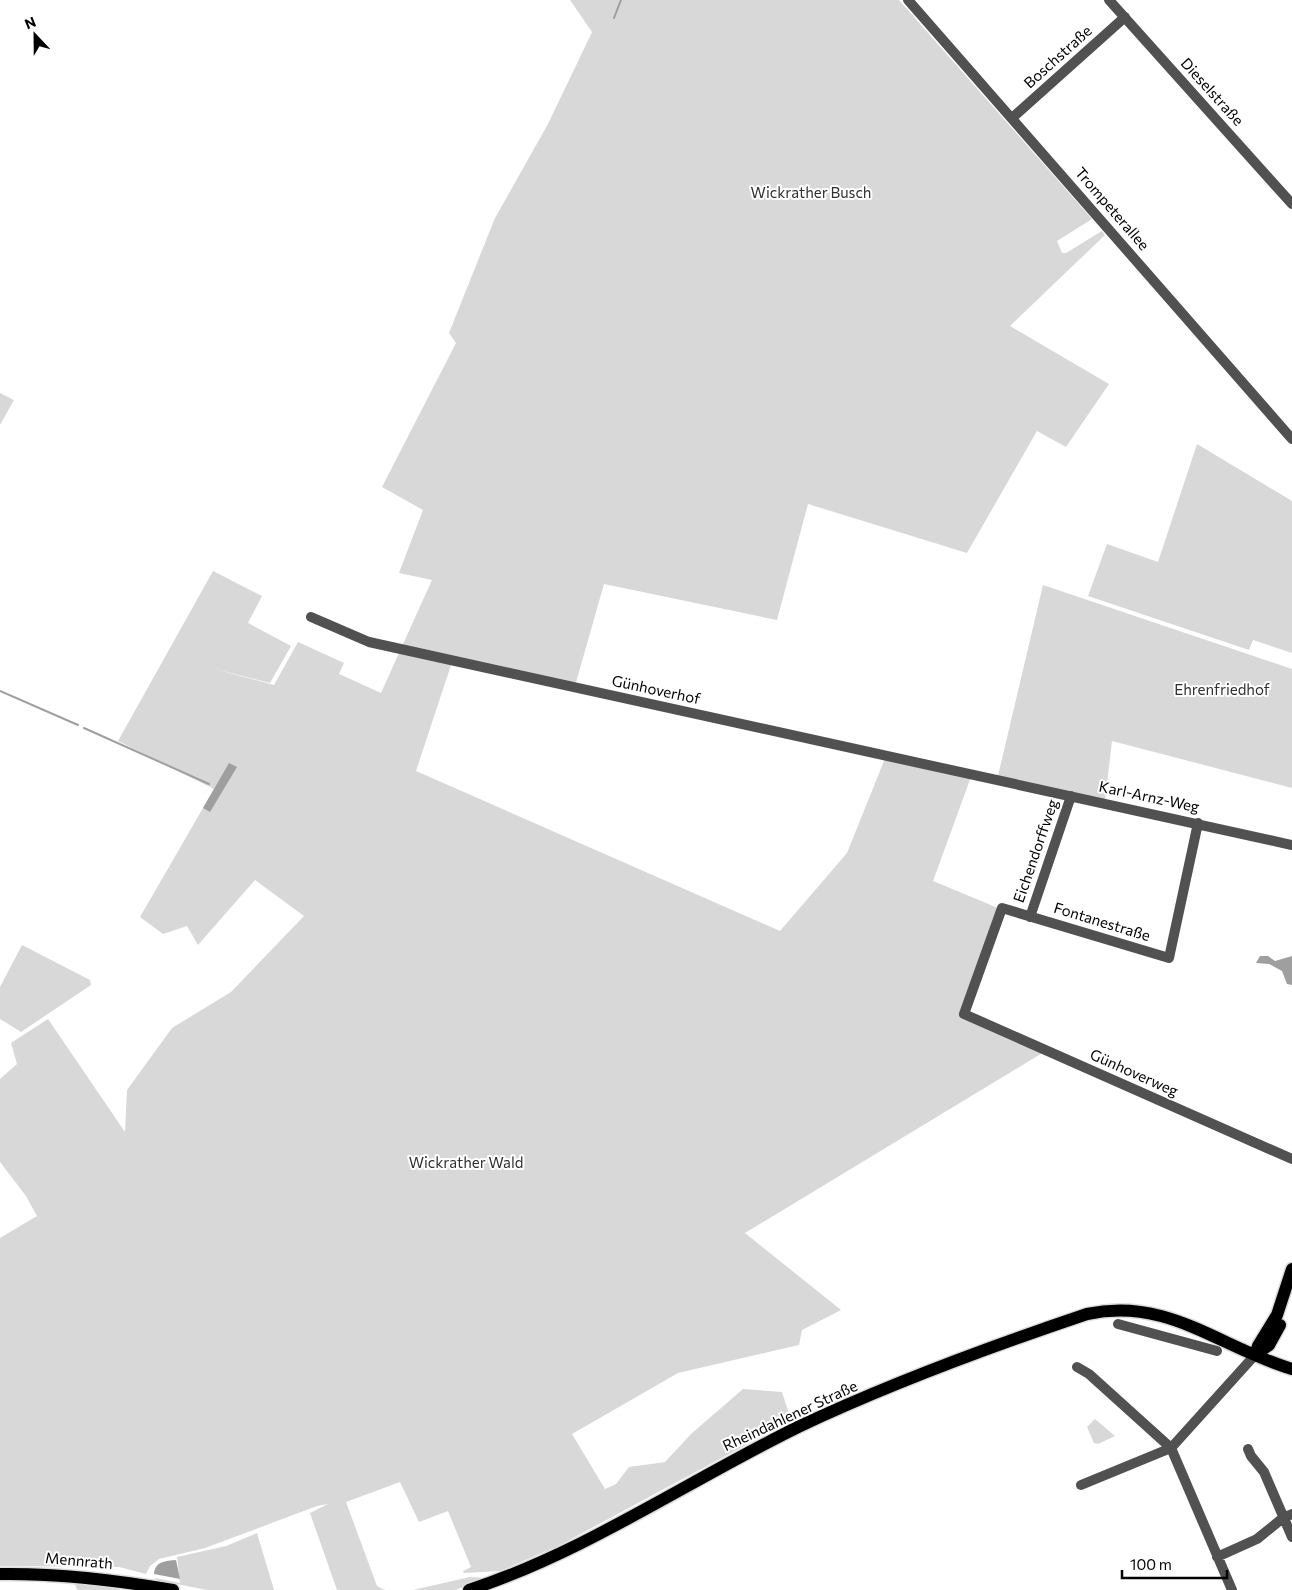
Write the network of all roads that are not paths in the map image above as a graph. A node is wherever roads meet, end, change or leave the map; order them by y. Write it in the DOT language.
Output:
graph roads {
  1 [pos="908,0"];
  2 [pos="1109,0"];
  3 [pos="1124,17"];
  4 [pos="1012,118"];
  5 [pos="1292,204"];
  6 [pos="1292,439"];
  7 [pos="311,617"];
  8 [pos="999,781"];
  9 [pos="1071,796"];
  10 [pos="1198,823"];
  11 [pos="1292,845"];
  12 [pos="1030,916"];
  13 [pos="964,1014"];
  14 [pos="1292,1159"];
  15 [pos="1292,1269"];
  16 [pos="1292,1290"];
  17 [pos="1138,1310"];
  18 [pos="1118,1324"];
  19 [pos="1134,1328"];
  20 [pos="1217,1351"];
  21 [pos="1255,1356"];
  22 [pos="1077,1367"];
  23 [pos="1292,1369"];
  24 [pos="1171,1448"];
  25 [pos="1248,1449"];
  26 [pos="1081,1485"];
  27 [pos="1287,1516"];
  28 [pos="1292,1537"];
  29 [pos="1217,1557"];
  30 [pos="0,1574"];
  31 [pos="151,1588"];
  32 [pos="173,1590"];
  33 [pos="469,1590"];
  34 [pos="1232,1590"];
  1 -- 4 [label="street, Trompeterallee"];
  2 -- 3 [label="street, Dieselstraße"];
  3 -- 4 [label="street, Boschstraße"];
  3 -- 5 [label="street, Dieselstraße"];
  4 -- 6 [label="street, Trompeterallee"];
  7 -- 8 [label="street, Günhoverhof"];
  8 -- 9 [label="street, Karl-Arnz-Weg"];
  9 -- 10 [label="street, Karl-Arnz-Weg"];
  9 -- 12 [label="street, Eichendorffweg"];
  10 -- 11 [label="street, Karl-Arnz-Weg"];
  10 -- 12 [label="street, Fontanestraße"];
  12 -- 13 [label="street, Fontanestraße"];
  13 -- 14 [label="street, Günhoverweg"];
  15 -- 21 [label="main road"];
  16 -- 21 [label="main road"];
  17 -- 19 [label="street"];
  17 -- 21 [label="main road, Rheindahlener Straße"];
  17 -- 33 [label="main road, Rheindahlener Straße"];
  18 -- 19 [label="street"];
  19 -- 20 [label="street"];
  21 -- 23 [label="main road, Rheindahlener Straße"];
  21 -- 24 [label="street"];
  22 -- 24 [label="street"];
  24 -- 26 [label="street"];
  24 -- 29 [label="street"];
  25 -- 27 [label="street"];
  27 -- 28 [label="street"];
  27 -- 29 [label="street"];
  29 -- 34 [label="street"];
  30 -- 31 [label="main road, Mennrath"];
  31 -- 32 [label="main road"];
}
